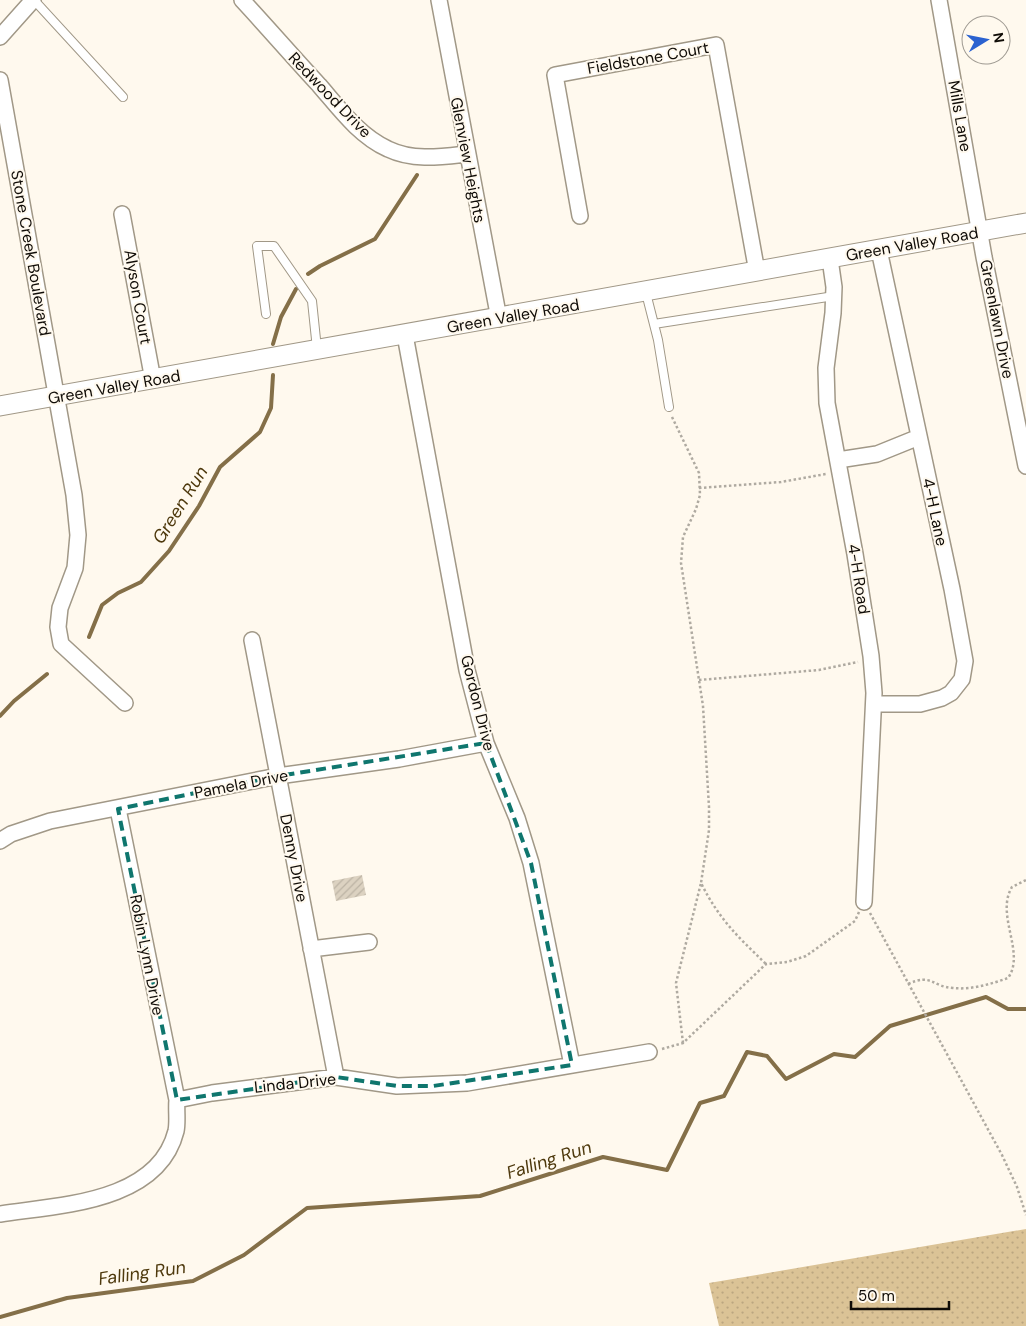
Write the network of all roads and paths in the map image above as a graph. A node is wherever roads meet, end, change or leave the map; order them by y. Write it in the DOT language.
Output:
graph roads {
  1 [pos="34,0"];
  2 [pos="242,0"];
  3 [pos="439,0"];
  4 [pos="939,0"];
  5 [pos="0,37"];
  6 [pos="0,80"];
  7 [pos="123,97"];
  8 [pos="466,154"];
  9 [pos="122,214"];
  10 [pos="580,216"];
  11 [pos="1026,223"];
  12 [pos="981,231"];
  13 [pos="879,250"];
  14 [pos="830,258"];
  15 [pos="757,272"];
  16 [pos="646,292"];
  17 [pos="834,296"];
  18 [pos="266,314"];
  19 [pos="499,319"];
  20 [pos="654,324"];
  21 [pos="405,335"];
  22 [pos="317,351"];
  23 [pos="153,380"];
  24 [pos="57,396"];
  25 [pos="0,406"];
  26 [pos="669,407"];
  27 [pos="918,437"];
  28 [pos="838,460"];
  29 [pos="1026,466"];
  30 [pos="699,488"];
  31 [pos="252,640"];
  32 [pos="871,656"];
  33 [pos="698,680"];
  34 [pos="125,702"];
  35 [pos="874,704"];
  36 [pos="486,742"];
  37 [pos="278,776"];
  38 [pos="118,809"];
  39 [pos="0,841"];
  40 [pos="1026,880"];
  41 [pos="701,883"];
  42 [pos="864,902"];
  43 [pos="369,942"];
  44 [pos="311,949"];
  45 [pos="766,964"];
  46 [pos="908,984"];
  47 [pos="683,1043"];
  48 [pos="649,1052"];
  49 [pos="572,1065"];
  50 [pos="336,1077"];
  51 [pos="177,1100"];
  52 [pos="0,1214"];
  53 [pos="1026,1215"];
  1 -- 5 [label="street"];
  1 -- 7 [label="lane"];
  2 -- 8 [label="street, Redwood Drive"];
  3 -- 8 [label="street, Glenview Heights"];
  4 -- 12 [label="street, Mills Lane"];
  6 -- 24 [label="street, Stone Creek Boulevard"];
  8 -- 19 [label="street, Glenview Heights"];
  9 -- 23 [label="street, Alyson Court"];
  10 -- 15 [label="street, Fieldstone Court"];
  11 -- 12 [label="street, Green Valley Road"];
  12 -- 13 [label="street, Green Valley Road"];
  12 -- 29 [label="street, Greenlawn Drive"];
  13 -- 14 [label="street, Green Valley Road"];
  13 -- 27 [label="street, 4-H Lane"];
  14 -- 15 [label="street, Green Valley Road"];
  14 -- 17 [label="street, 4-H Road"];
  15 -- 16 [label="street, Green Valley Road"];
  16 -- 19 [label="street, Green Valley Road"];
  16 -- 20 [label="lane"];
  17 -- 20 [label="lane"];
  17 -- 28 [label="street, 4-H Road"];
  18 -- 22 [label="lane"];
  19 -- 21 [label="street, Green Valley Road"];
  20 -- 26 [label="lane"];
  21 -- 22 [label="street, Green Valley Road"];
  21 -- 36 [label="street, Gordon Drive"];
  22 -- 23 [label="street, Green Valley Road"];
  23 -- 24 [label="street, Green Valley Road"];
  24 -- 25 [label="street, Green Valley Road"];
  24 -- 34 [label="street, Stone Creek Boulevard"];
  26 -- 30 [label="path"];
  27 -- 28 [label="street"];
  27 -- 35 [label="street, 4-H Lane"];
  28 -- 30 [label="path"];
  28 -- 32 [label="street, 4-H Road"];
  30 -- 33 [label="path"];
  31 -- 37 [label="street, Denny Drive"];
  32 -- 33 [label="path"];
  32 -- 35 [label="street, 4-H Road"];
  33 -- 41 [label="path"];
  35 -- 42 [label="street, 4-H Road"];
  36 -- 37 [label="street, Pamela Drive"];
  36 -- 49 [label="street, Gordon Drive"];
  37 -- 38 [label="street, Pamela Drive"];
  37 -- 44 [label="street, Denny Drive"];
  38 -- 39 [label="street, Pamela Drive"];
  38 -- 51 [label="street, Robin Lynn Drive"];
  40 -- 46 [label="path"];
  41 -- 45 [label="path"];
  41 -- 47 [label="path"];
  42 -- 45 [label="path"];
  42 -- 46 [label="path"];
  43 -- 44 [label="street"];
  44 -- 50 [label="street, Denny Drive"];
  45 -- 47 [label="path"];
  46 -- 53 [label="path"];
  47 -- 48 [label="path"];
  48 -- 49 [label="street, Linda Drive"];
  49 -- 50 [label="street, Linda Drive"];
  50 -- 51 [label="street, Linda Drive"];
  51 -- 52 [label="street"];
}
